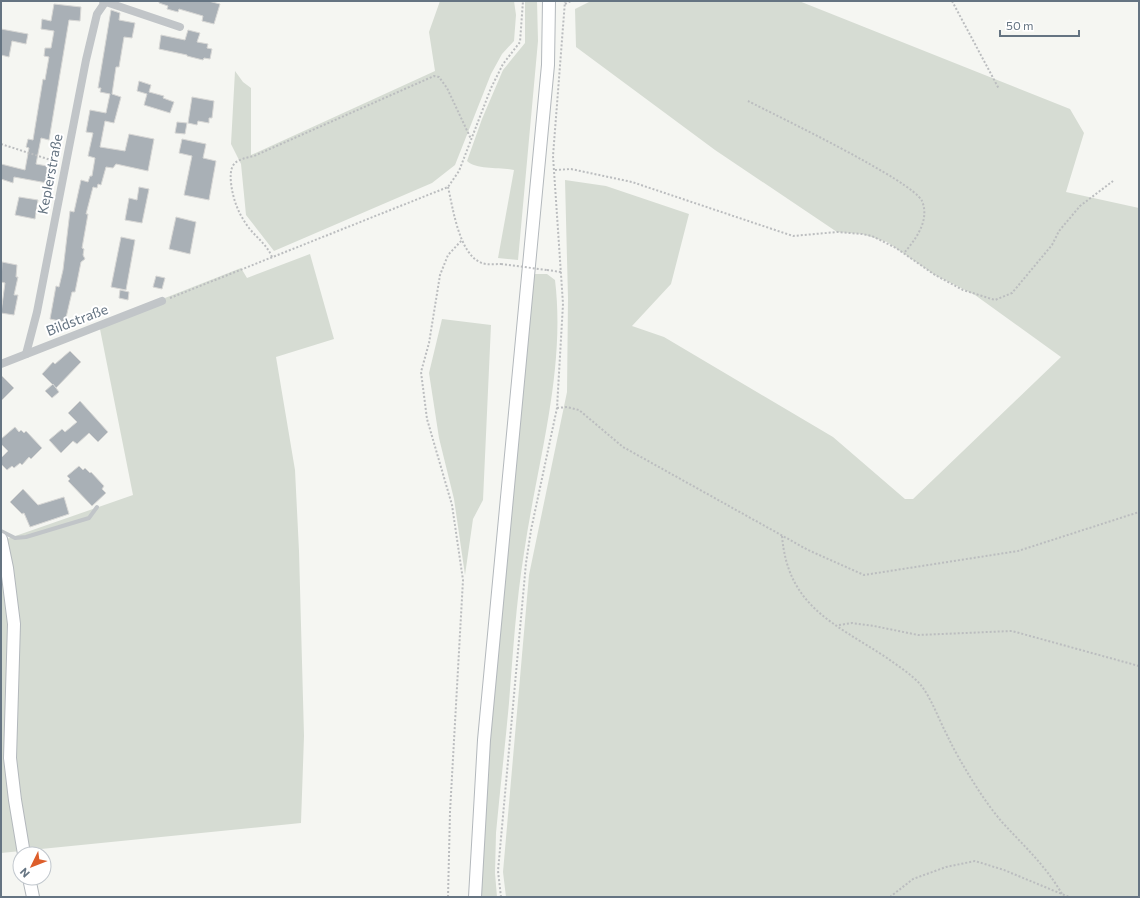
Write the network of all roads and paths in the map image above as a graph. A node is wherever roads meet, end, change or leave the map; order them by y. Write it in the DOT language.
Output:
graph roads {
  1 [pos="105,1"];
  2 [pos="522,1"];
  3 [pos="549,1"];
  4 [pos="571,1"];
  5 [pos="952,1"];
  6 [pos="565,2"];
  7 [pos="180,27"];
  8 [pos="999,89"];
  9 [pos="748,101"];
  10 [pos="471,139"];
  11 [pos="1,144"];
  12 [pos="65,165"];
  13 [pos="555,170"];
  14 [pos="1113,181"];
  15 [pos="448,187"];
  16 [pos="462,240"];
  17 [pos="904,253"];
  18 [pos="272,257"];
  19 [pos="561,272"];
  20 [pos="162,301"];
  21 [pos="26,354"];
  22 [pos="1,364"];
  23 [pos="557,408"];
  24 [pos="97,507"];
  25 [pos="1139,512"];
  26 [pos="1,531"];
  27 [pos="782,536"];
  28 [pos="1,539"];
  29 [pos="837,625"];
  30 [pos="1139,666"];
  31 [pos="23,846"];
  32 [pos="31,886"];
  33 [pos="1062,894"];
  34 [pos="33,897"];
  35 [pos="448,897"];
  36 [pos="475,897"];
  37 [pos="502,897"];
  38 [pos="890,897"];
  39 [pos="1069,897"];
  1 -- 7 [label="street"];
  1 -- 12 [label="street, Keplerstraße"];
  2 -- 10 [label="path"];
  3 -- 36 [label="main road"];
  4 -- 6 [label="path"];
  5 -- 8 [label="path"];
  6 -- 13 [label="path"];
  9 -- 17 [label="path"];
  10 -- 15 [label="path"];
  10 -- 18 [label="path"];
  11 -- 12 [label="path"];
  12 -- 21 [label="street, Keplerstraße"];
  13 -- 17 [label="path"];
  13 -- 19 [label="path"];
  14 -- 17 [label="path"];
  15 -- 16 [label="path"];
  15 -- 18 [label="path"];
  16 -- 19 [label="path, bridge"];
  16 -- 35 [label="path"];
  18 -- 20 [label="path"];
  19 -- 23 [label="path"];
  20 -- 21 [label="street, Bildstraße"];
  21 -- 22 [label="street, Bildstraße"];
  23 -- 27 [label="path"];
  23 -- 37 [label="path"];
  24 -- 26 [label="lane"];
  25 -- 27 [label="path"];
  27 -- 29 [label="path"];
  28 -- 31 [label="main road"];
  29 -- 30 [label="path"];
  29 -- 33 [label="path"];
  32 -- 34 [label="main road"];
  33 -- 38 [label="path"];
  33 -- 39 [label="path"];
}
